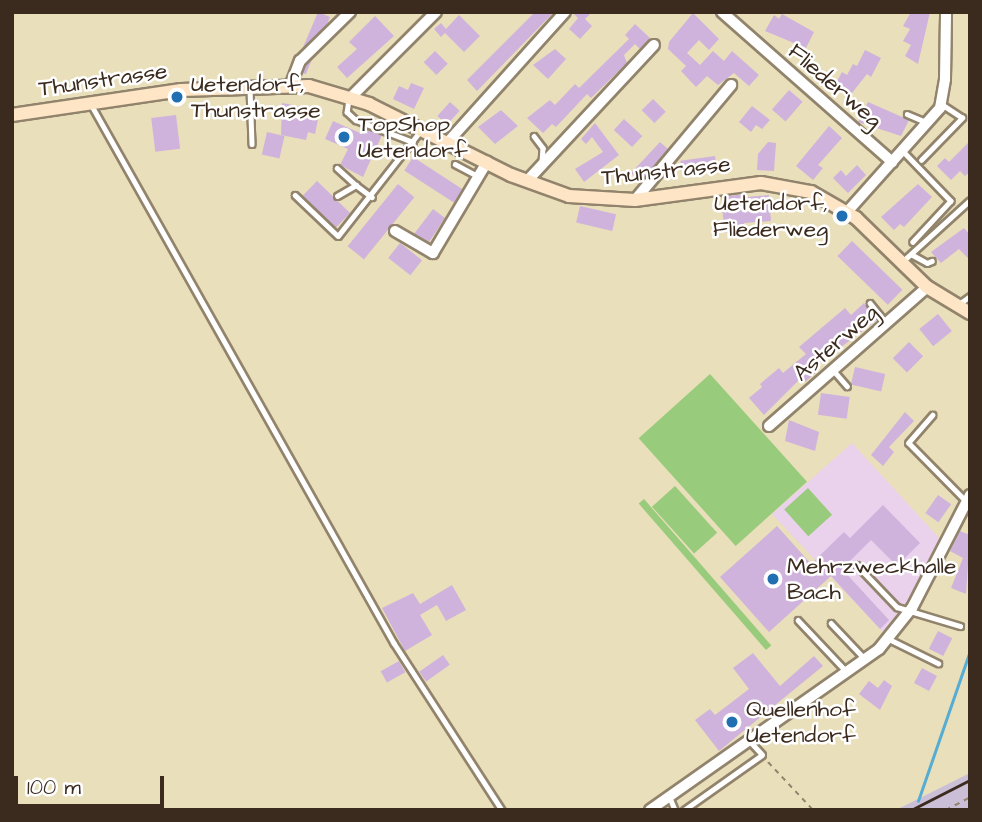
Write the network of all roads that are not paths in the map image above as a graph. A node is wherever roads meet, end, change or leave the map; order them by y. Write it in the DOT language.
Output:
graph roads {
  1 [pos="350,12"];
  2 [pos="436,12"];
  3 [pos="565,12"];
  4 [pos="722,12"];
  5 [pos="946,12"];
  6 [pos="654,45"];
  7 [pos="291,84"];
  8 [pos="249,85"];
  9 [pos="731,85"];
  10 [pos="351,97"];
  11 [pos="89,101"];
  12 [pos="941,105"];
  13 [pos="907,114"];
  14 [pos="12,115"];
  15 [pos="928,123"];
  16 [pos="421,130"];
  17 [pos="534,136"];
  18 [pos="413,142"];
  19 [pos="447,142"];
  20 [pos="252,144"];
  21 [pos="902,150"];
  22 [pos="922,160"];
  23 [pos="487,162"];
  24 [pos="891,162"];
  25 [pos="455,164"];
  26 [pos="542,164"];
  27 [pos="337,168"];
  28 [pos="480,177"];
  29 [pos="527,181"];
  30 [pos="356,185"];
  31 [pos="295,195"];
  32 [pos="337,196"];
  33 [pos="372,197"];
  34 [pos="635,200"];
  35 [pos="970,201"];
  36 [pos="847,212"];
  37 [pos="395,231"];
  38 [pos="412,236"];
  39 [pos="913,242"];
  40 [pos="433,253"];
  41 [pos="906,258"];
  42 [pos="932,261"];
  43 [pos="927,287"];
  44 [pos="970,296"];
  45 [pos="870,303"];
  46 [pos="956,307"];
  47 [pos="970,313"];
  48 [pos="887,323"];
  49 [pos="833,371"];
  50 [pos="848,386"];
  51 [pos="933,415"];
  52 [pos="769,426"];
  53 [pos="968,498"];
  54 [pos="857,565"];
  55 [pos="912,608"];
  56 [pos="798,620"];
  57 [pos="831,623"];
  58 [pos="960,626"];
  59 [pos="889,639"];
  60 [pos="865,660"];
  61 [pos="938,663"];
  62 [pos="848,672"];
  63 [pos="748,741"];
  64 [pos="669,797"];
  65 [pos="502,810"];
  66 [pos="650,810"];
  67 [pos="675,810"];
  68 [pos="684,810"];
  1 -- 7 [label="street"];
  2 -- 10 [label="street"];
  3 -- 19 [label="street"];
  4 -- 24 [label="street, Fliederweg"];
  5 -- 12 [label="street"];
  6 -- 26 [label="street"];
  7 -- 8 [label="main road, Thunstrasse"];
  7 -- 10 [label="main road, Thunstrasse"];
  8 -- 11 [label="main road, Thunstrasse"];
  8 -- 20 [label="lane"];
  9 -- 34 [label="street"];
  10 -- 16 [label="main road, Thunstrasse"];
  10 -- 18 [label="lane"];
  11 -- 14 [label="main road, Thunstrasse"];
  11 -- 65 [label="lane"];
  12 -- 15 [label="street"];
  12 -- 22 [label="lane"];
  13 -- 15 [label="lane"];
  15 -- 21 [label="street"];
  16 -- 18 [label="lane"];
  16 -- 19 [label="main road, Thunstrasse"];
  17 -- 26 [label="lane"];
  18 -- 33 [label="lane"];
  19 -- 23 [label="main road, Thunstrasse"];
  21 -- 24 [label="street"];
  21 -- 39 [label="lane"];
  23 -- 28 [label="street"];
  23 -- 29 [label="main road, Thunstrasse"];
  24 -- 36 [label="street"];
  25 -- 28 [label="lane"];
  26 -- 29 [label="street"];
  27 -- 30 [label="lane"];
  28 -- 40 [label="street"];
  29 -- 34 [label="main road, Thunstrasse"];
  30 -- 32 [label="lane"];
  30 -- 33 [label="lane"];
  31 -- 33 [label="lane"];
  34 -- 36 [label="main road, Thunstrasse"];
  35 -- 41 [label="lane"];
  36 -- 41 [label="main road, Thunstrasse"];
  37 -- 40 [label="street"];
  38 -- 40 [label="lane"];
  41 -- 42 [label="lane"];
  41 -- 43 [label="main road, Thunstrasse"];
  43 -- 46 [label="main road, Thunstrasse"];
  43 -- 48 [label="street, Asterweg"];
  44 -- 46 [label="lane"];
  45 -- 48 [label="lane"];
  46 -- 47 [label="main road, Thunstrasse"];
  48 -- 49 [label="street, Asterweg"];
  49 -- 50 [label="lane"];
  49 -- 52 [label="street, Asterweg"];
  51 -- 53 [label="lane"];
  53 -- 55 [label="street"];
  54 -- 55 [label="lane"];
  55 -- 58 [label="lane"];
  55 -- 59 [label="street"];
  56 -- 62 [label="lane"];
  57 -- 60 [label="lane"];
  59 -- 60 [label="street"];
  59 -- 61 [label="lane"];
  60 -- 62 [label="street"];
  62 -- 63 [label="street"];
  63 -- 64 [label="street"];
  63 -- 68 [label="lane"];
  64 -- 66 [label="street"];
  64 -- 67 [label="lane"];
}
